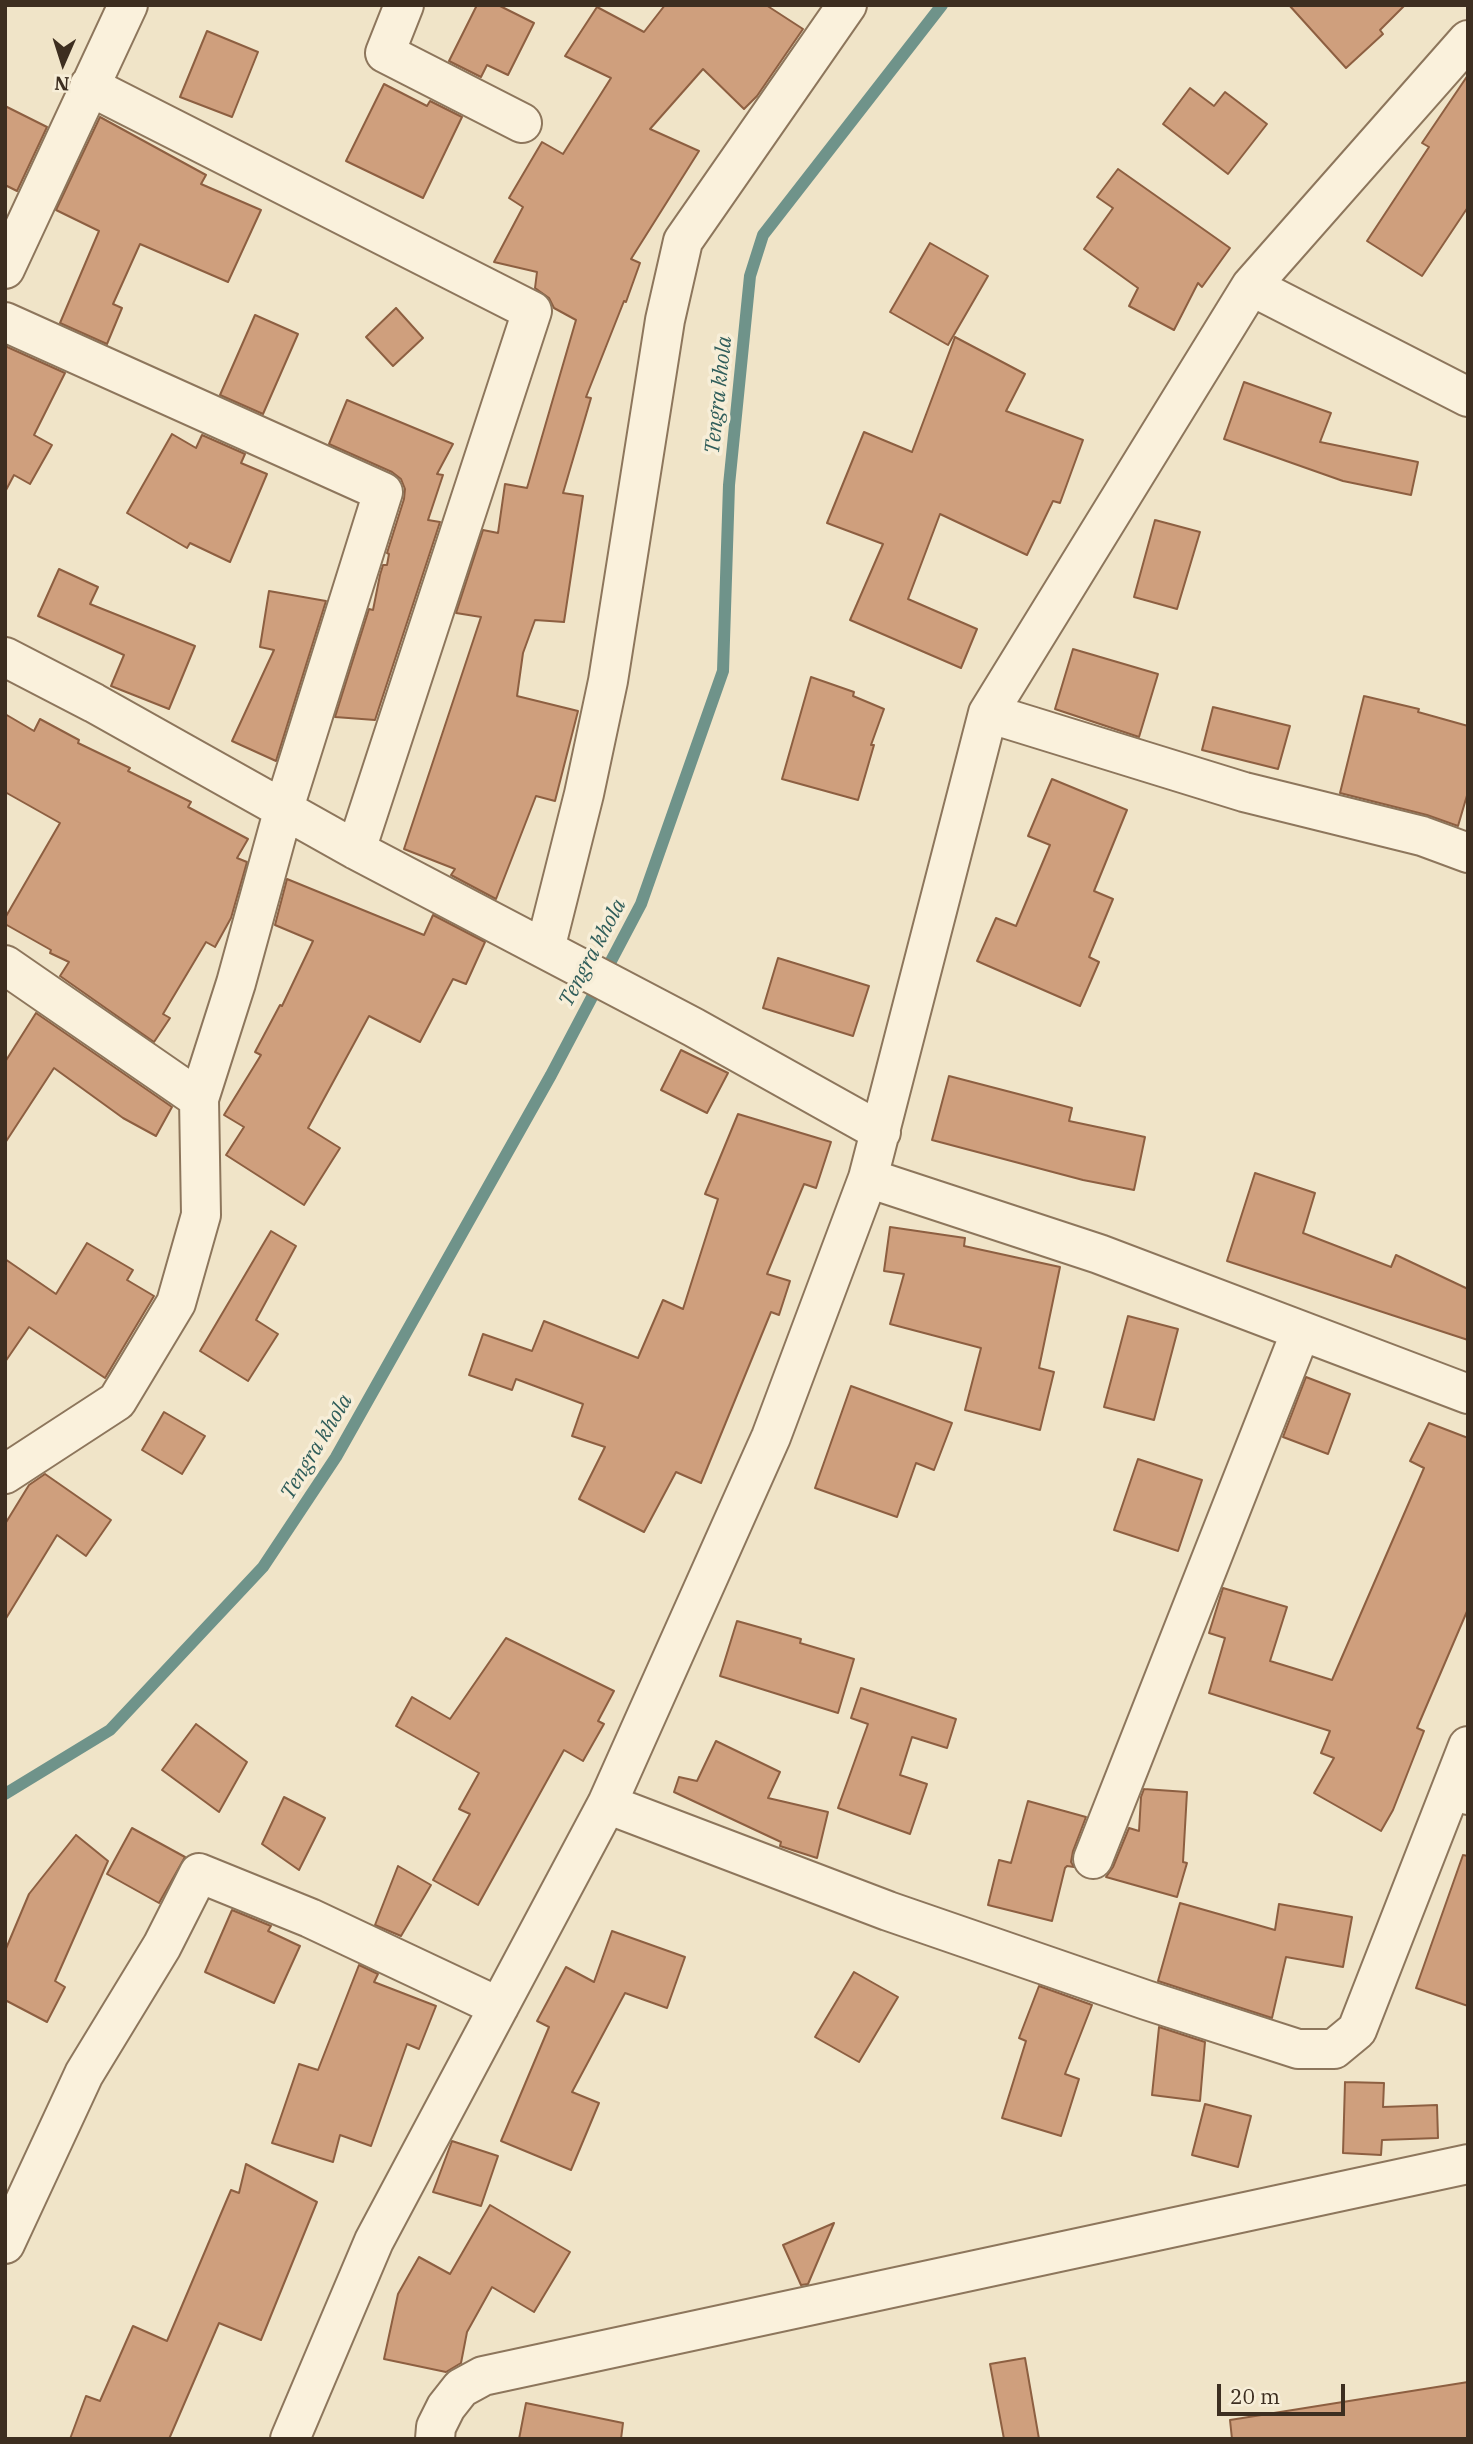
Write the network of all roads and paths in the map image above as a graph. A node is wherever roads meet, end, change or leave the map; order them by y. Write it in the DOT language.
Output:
graph roads {
  1 [pos="128,5"];
  2 [pos="404,5"];
  3 [pos="847,5"];
  4 [pos="1468,40"];
  5 [pos="89,86"];
  6 [pos="522,123"];
  7 [pos="5,269"];
  8 [pos="1251,286"];
  9 [pos="5,322"];
  10 [pos="1468,397"];
  11 [pos="5,657"];
  12 [pos="988,713"];
  13 [pos="284,808"];
  14 [pos="356,849"];
  15 [pos="1468,853"];
  16 [pos="545,949"];
  17 [pos="5,965"];
  18 [pos="199,1100"];
  19 [pos="881,1132"];
  20 [pos="868,1178"];
  21 [pos="1301,1331"];
  22 [pos="1468,1394"];
  23 [pos="5,1474"];
  24 [pos="1468,1746"];
  25 [pos="1460,1791"];
  26 [pos="607,1804"];
  27 [pos="1093,1859"];
  28 [pos="499,2007"];
  29 [pos="1468,2164"];
  30 [pos="5,2244"];
  31 [pos="290,2439"];
  32 [pos="435,2439"];
  1 -- 5 [label="street"];
  2 -- 6 [label="street"];
  3 -- 16 [label="street"];
  4 -- 8 [label="street"];
  5 -- 7 [label="street"];
  5 -- 14 [label="street"];
  8 -- 10 [label="street"];
  8 -- 12 [label="street"];
  9 -- 13 [label="street"];
  11 -- 13 [label="street"];
  12 -- 15 [label="street"];
  12 -- 19 [label="street"];
  13 -- 14 [label="street"];
  13 -- 18 [label="street"];
  14 -- 16 [label="street"];
  16 -- 19 [label="street"];
  17 -- 18 [label="street"];
  18 -- 23 [label="street"];
  19 -- 20 [label="street"];
  20 -- 21 [label="street"];
  20 -- 26 [label="street"];
  21 -- 22 [label="street"];
  21 -- 27 [label="street"];
  24 -- 25 [label="street"];
  25 -- 26 [label="street"];
  26 -- 28 [label="street"];
  28 -- 30 [label="street"];
  28 -- 31 [label="street"];
  29 -- 32 [label="street"];
}
